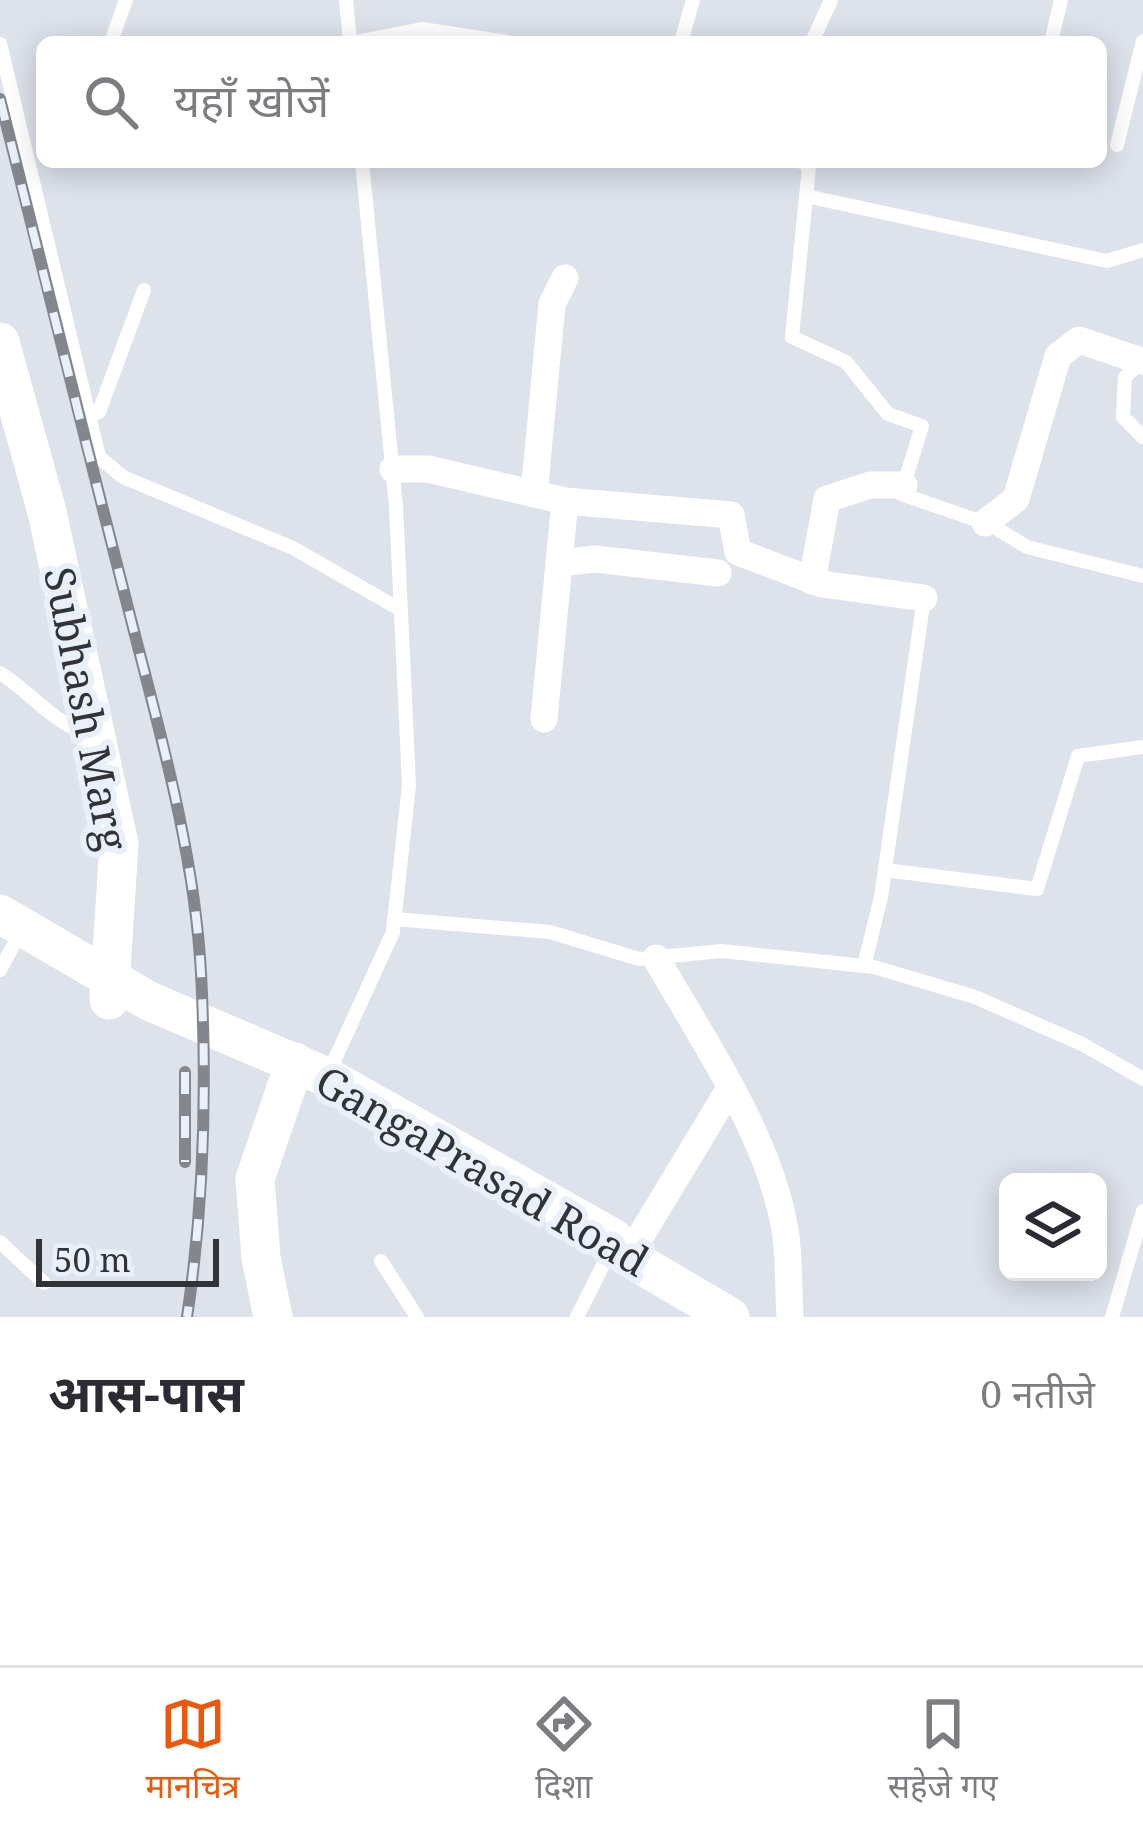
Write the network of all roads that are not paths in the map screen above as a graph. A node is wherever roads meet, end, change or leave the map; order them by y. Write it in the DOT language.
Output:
graph roads {
  1 [pos="126,0"];
  2 [pos="346,0"];
  3 [pos="692,0"];
  4 [pos="831,0"];
  5 [pos="1061,0"];
  6 [pos="113,36"];
  7 [pos="352,36"];
  8 [pos="385,36"];
  9 [pos="468,36"];
  10 [pos="683,36"];
  11 [pos="815,36"];
  12 [pos="1052,36"];
  13 [pos="1143,41"];
  14 [pos="0,44"];
  15 [pos="1117,145"];
  16 [pos="363,168"];
  17 [pos="809,168"];
  18 [pos="806,196"];
  19 [pos="1143,250"];
  20 [pos="565,278"];
  21 [pos="144,290"];
  22 [pos="0,342"];
  23 [pos="1142,360"];
  24 [pos="89,415"];
  25 [pos="1143,437"];
  26 [pos="393,469"];
  27 [pos="904,485"];
  28 [pos="534,494"];
  29 [pos="565,501"];
  30 [pos="985,523"];
  31 [pos="560,563"];
  32 [pos="718,573"];
  33 [pos="1143,576"];
  34 [pos="812,581"];
  35 [pos="924,598"];
  36 [pos="401,610"];
  37 [pos="0,673"];
  38 [pos="544,719"];
  39 [pos="95,735"];
  40 [pos="1143,747"];
  41 [pos="885,870"];
  42 [pos="394,919"];
  43 [pos="3,942"];
  44 [pos="656,958"];
  45 [pos="864,966"];
  46 [pos="128,1002"];
  47 [pos="304,1073"];
  48 [pos="1143,1079"];
  49 [pos="730,1088"];
  50 [pos="1143,1210"];
  51 [pos="0,1242"];
  52 [pos="617,1257"];
  53 [pos="380,1262"];
  54 [pos="44,1283"];
  55 [pos="273,1317"];
  56 [pos="417,1317"];
  57 [pos="577,1317"];
  58 [pos="730,1317"];
  59 [pos="790,1317"];
  60 [pos="1112,1317"];
  1 -- 6 [label="lane"];
  2 -- 7 [label="lane"];
  3 -- 10 [label="lane"];
  4 -- 11 [label="lane"];
  5 -- 12 [label="lane"];
  8 -- 9 [label="lane"];
  13 -- 15 [label="lane"];
  14 -- 24 [label="lane"];
  16 -- 26 [label="lane"];
  17 -- 18 [label="lane"];
  18 -- 19 [label="lane"];
  18 -- 27 [label="lane"];
  20 -- 28 [label="street"];
  21 -- 24 [label="lane"];
  22 -- 39 [label="main road, Subhash Marg"];
  23 -- 25 [label="lane"];
  23 -- 30 [label="street"];
  24 -- 36 [label="lane"];
  26 -- 28 [label="street"];
  26 -- 36 [label="lane"];
  27 -- 30 [label="lane"];
  27 -- 34 [label="street"];
  28 -- 29 [label="street"];
  29 -- 31 [label="street"];
  29 -- 34 [label="street"];
  30 -- 33 [label="lane"];
  31 -- 32 [label="street"];
  31 -- 38 [label="street"];
  34 -- 35 [label="street"];
  35 -- 41 [label="lane"];
  36 -- 42 [label="lane"];
  37 -- 39 [label="lane"];
  39 -- 46 [label="main road, Subhash Marg"];
  40 -- 41 [label="lane"];
  41 -- 45 [label="lane"];
  42 -- 44 [label="lane"];
  42 -- 47 [label="lane"];
  43 -- 46 [label="main road"];
  44 -- 45 [label="lane"];
  44 -- 49 [label="street"];
  45 -- 48 [label="lane"];
  46 -- 47 [label="main road"];
  47 -- 52 [label="main road, GangaPrasad Road"];
  47 -- 55 [label="main road"];
  49 -- 52 [label="street"];
  49 -- 59 [label="street"];
  50 -- 60 [label="lane"];
  51 -- 54 [label="lane"];
  52 -- 57 [label="lane"];
  52 -- 58 [label="main road, GangaPrasad Road"];
  53 -- 56 [label="lane"];
}
